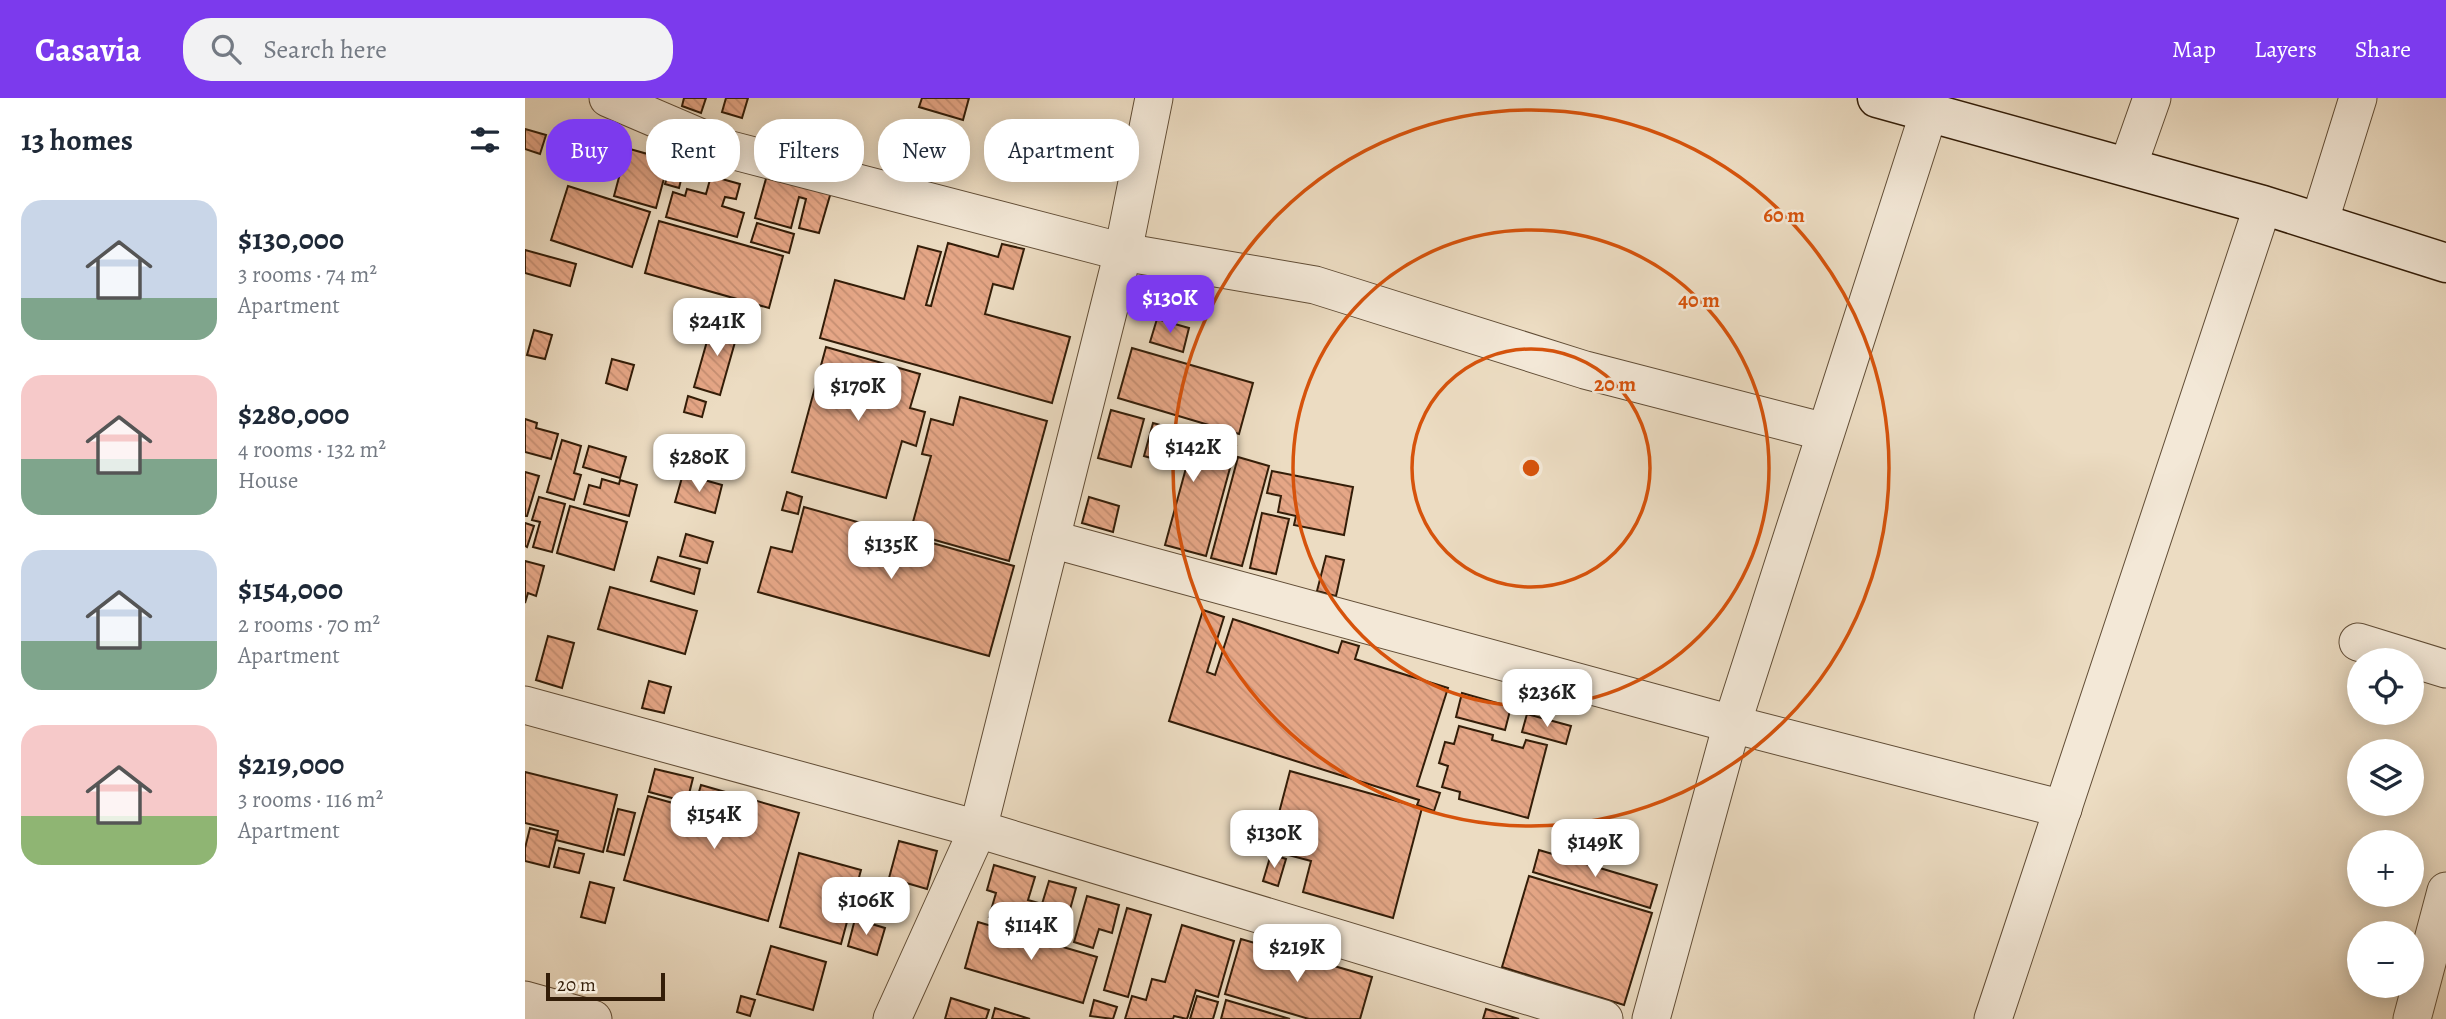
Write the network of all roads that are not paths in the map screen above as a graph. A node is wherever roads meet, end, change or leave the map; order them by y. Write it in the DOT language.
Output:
graph roads {
  1 [pos="608,98"];
  2 [pos="1154,98"];
  3 [pos="1877,98"];
  4 [pos="2152,98"];
  5 [pos="2358,98"];
  6 [pos="1929,112"];
  7 [pos="2128,166"];
  8 [pos="2263,205"];
  9 [pos="2319,223"];
  10 [pos="1123,252"];
  11 [pos="2446,263"];
  12 [pos="1825,432"];
  13 [pos="1051,538"];
  14 [pos="2358,642"];
  15 [pos="2446,669"];
  16 [pos="525,705"];
  17 [pos="1732,724"];
  18 [pos="2063,809"];
  19 [pos="978,829"];
  20 [pos="2446,891"];
  21 [pos="525,1000"];
  22 [pos="593,1019"];
  23 [pos="892,1019"];
  24 [pos="1604,1019"];
  25 [pos="1651,1019"];
  26 [pos="1993,1019"];
  27 [pos="2412,1019"];
  1 -- 10 [label="street"];
  2 -- 10 [label="street"];
  3 -- 6 [label="street"];
  4 -- 7 [label="street"];
  5 -- 9 [label="street"];
  6 -- 7 [label="street"];
  6 -- 12 [label="street"];
  7 -- 8 [label="street"];
  8 -- 9 [label="street"];
  8 -- 18 [label="street"];
  9 -- 11 [label="street"];
  10 -- 12 [label="street"];
  10 -- 13 [label="street"];
  12 -- 17 [label="street"];
  13 -- 17 [label="street"];
  13 -- 19 [label="street"];
  14 -- 15 [label="street"];
  16 -- 19 [label="street"];
  17 -- 18 [label="street"];
  17 -- 25 [label="street"];
  18 -- 26 [label="street"];
  19 -- 23 [label="street"];
  19 -- 24 [label="street"];
  20 -- 27 [label="street"];
  21 -- 22 [label="street"];
}
